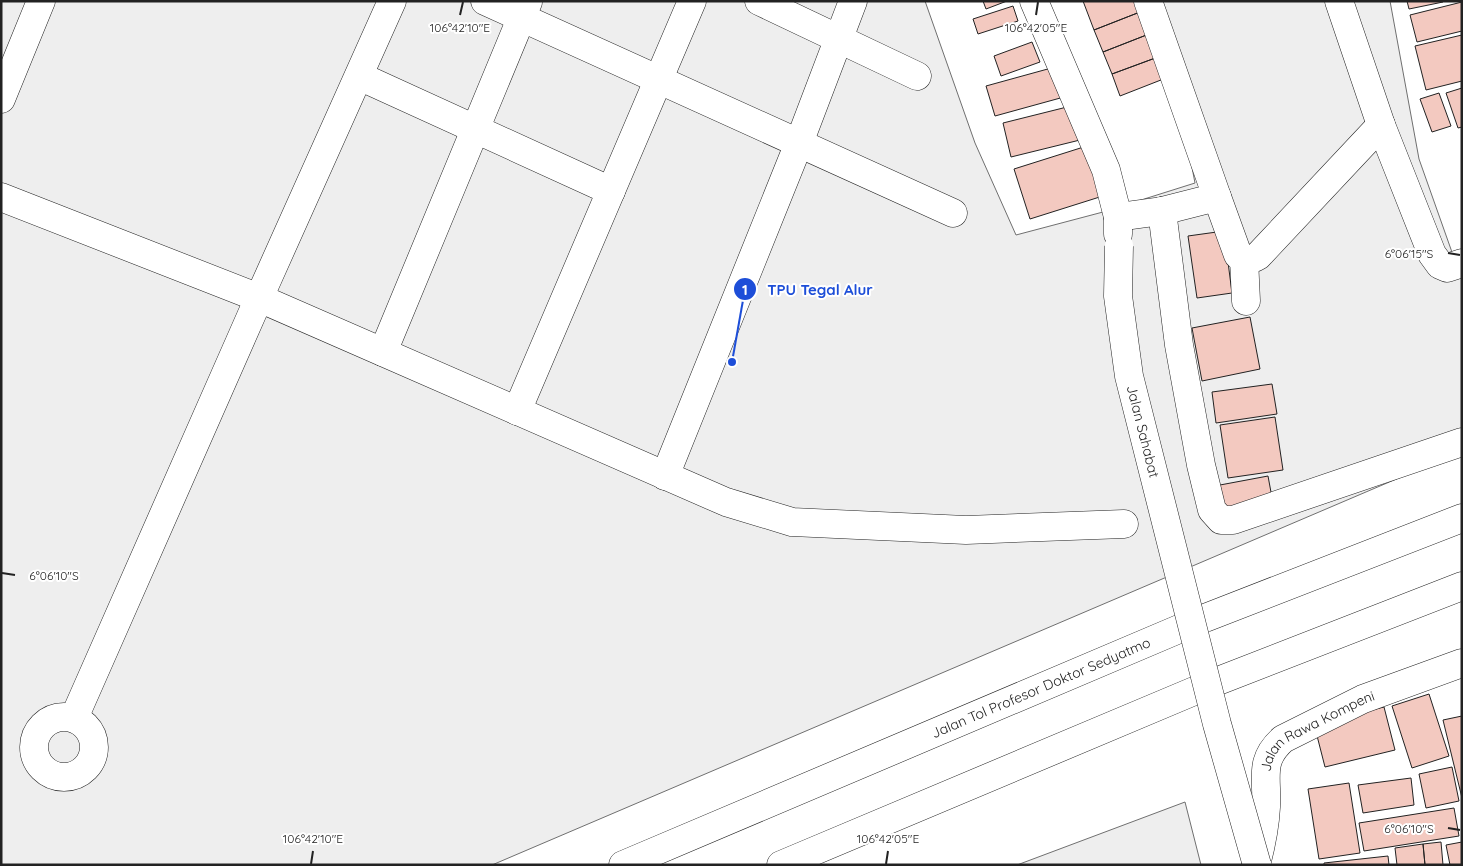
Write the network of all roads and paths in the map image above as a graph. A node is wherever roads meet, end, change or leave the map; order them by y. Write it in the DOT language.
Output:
graph roads {
  1 [pos="41,1"];
  2 [pos="392,1"];
  3 [pos="485,1"];
  4 [pos="692,1"];
  5 [pos="759,1"];
  6 [pos="853,1"];
  7 [pos="1034,1"];
  8 [pos="1148,1"];
  9 [pos="1339,1"];
  10 [pos="525,9"];
  11 [pos="838,38"];
  12 [pos="359,76"];
  13 [pos="917,76"];
  14 [pos="659,80"];
  15 [pos="1,99"];
  16 [pos="1382,125"];
  17 [pos="475,129"];
  18 [pos="799,143"];
  19 [pos="611,191"];
  20 [pos="1,197"];
  21 [pos="1217,197"];
  22 [pos="1162,211"];
  23 [pos="953,213"];
  24 [pos="1118,217"];
  25 [pos="1244,259"];
  26 [pos="1462,263"];
  27 [pos="259,298"];
  28 [pos="1246,301"];
  29 [pos="383,352"];
  30 [pos="517,410"];
  31 [pos="1462,442"];
  32 [pos="665,476"];
  33 [pos="1462,518"];
  34 [pos="1124,524"];
  35 [pos="1462,586"];
  36 [pos="1462,663"];
  37 [pos="74,718"];
  38 [pos="623,865"];
  39 [pos="781,865"];
  40 [pos="1256,865"];
  1 -- 15 [label="main road"];
  2 -- 12 [label="main road"];
  3 -- 10 [label="main road"];
  4 -- 14 [label="main road"];
  5 -- 11 [label="main road"];
  6 -- 11 [label="main road"];
  7 -- 24 [label="main road, Jalan Sahabat"];
  8 -- 21 [label="main road"];
  9 -- 16 [label="main road"];
  10 -- 14 [label="main road"];
  10 -- 17 [label="main road"];
  11 -- 13 [label="main road"];
  11 -- 18 [label="main road"];
  12 -- 17 [label="main road"];
  12 -- 27 [label="main road"];
  14 -- 18 [label="main road"];
  14 -- 19 [label="main road"];
  16 -- 25 [label="main road"];
  16 -- 26 [label="main road"];
  17 -- 19 [label="main road"];
  17 -- 29 [label="main road"];
  18 -- 23 [label="main road"];
  18 -- 32 [label="main road"];
  19 -- 30 [label="main road"];
  20 -- 27 [label="main road"];
  21 -- 22 [label="main road"];
  21 -- 25 [label="main road"];
  22 -- 24 [label="main road"];
  22 -- 31 [label="main road"];
  24 -- 40 [label="main road, Jalan Sahabat, bridge"];
  25 -- 28 [label="main road"];
  27 -- 29 [label="main road"];
  27 -- 37 [label="main road"];
  29 -- 30 [label="main road"];
  30 -- 32 [label="main road"];
  32 -- 34 [label="main road"];
  33 -- 38 [label="main road, Jalan Tol Profesor Doktor Sedyatmo"];
  35 -- 39 [label="main road"];
  36 -- 40 [label="main road, Jalan Rawa Kompeni"];
}
